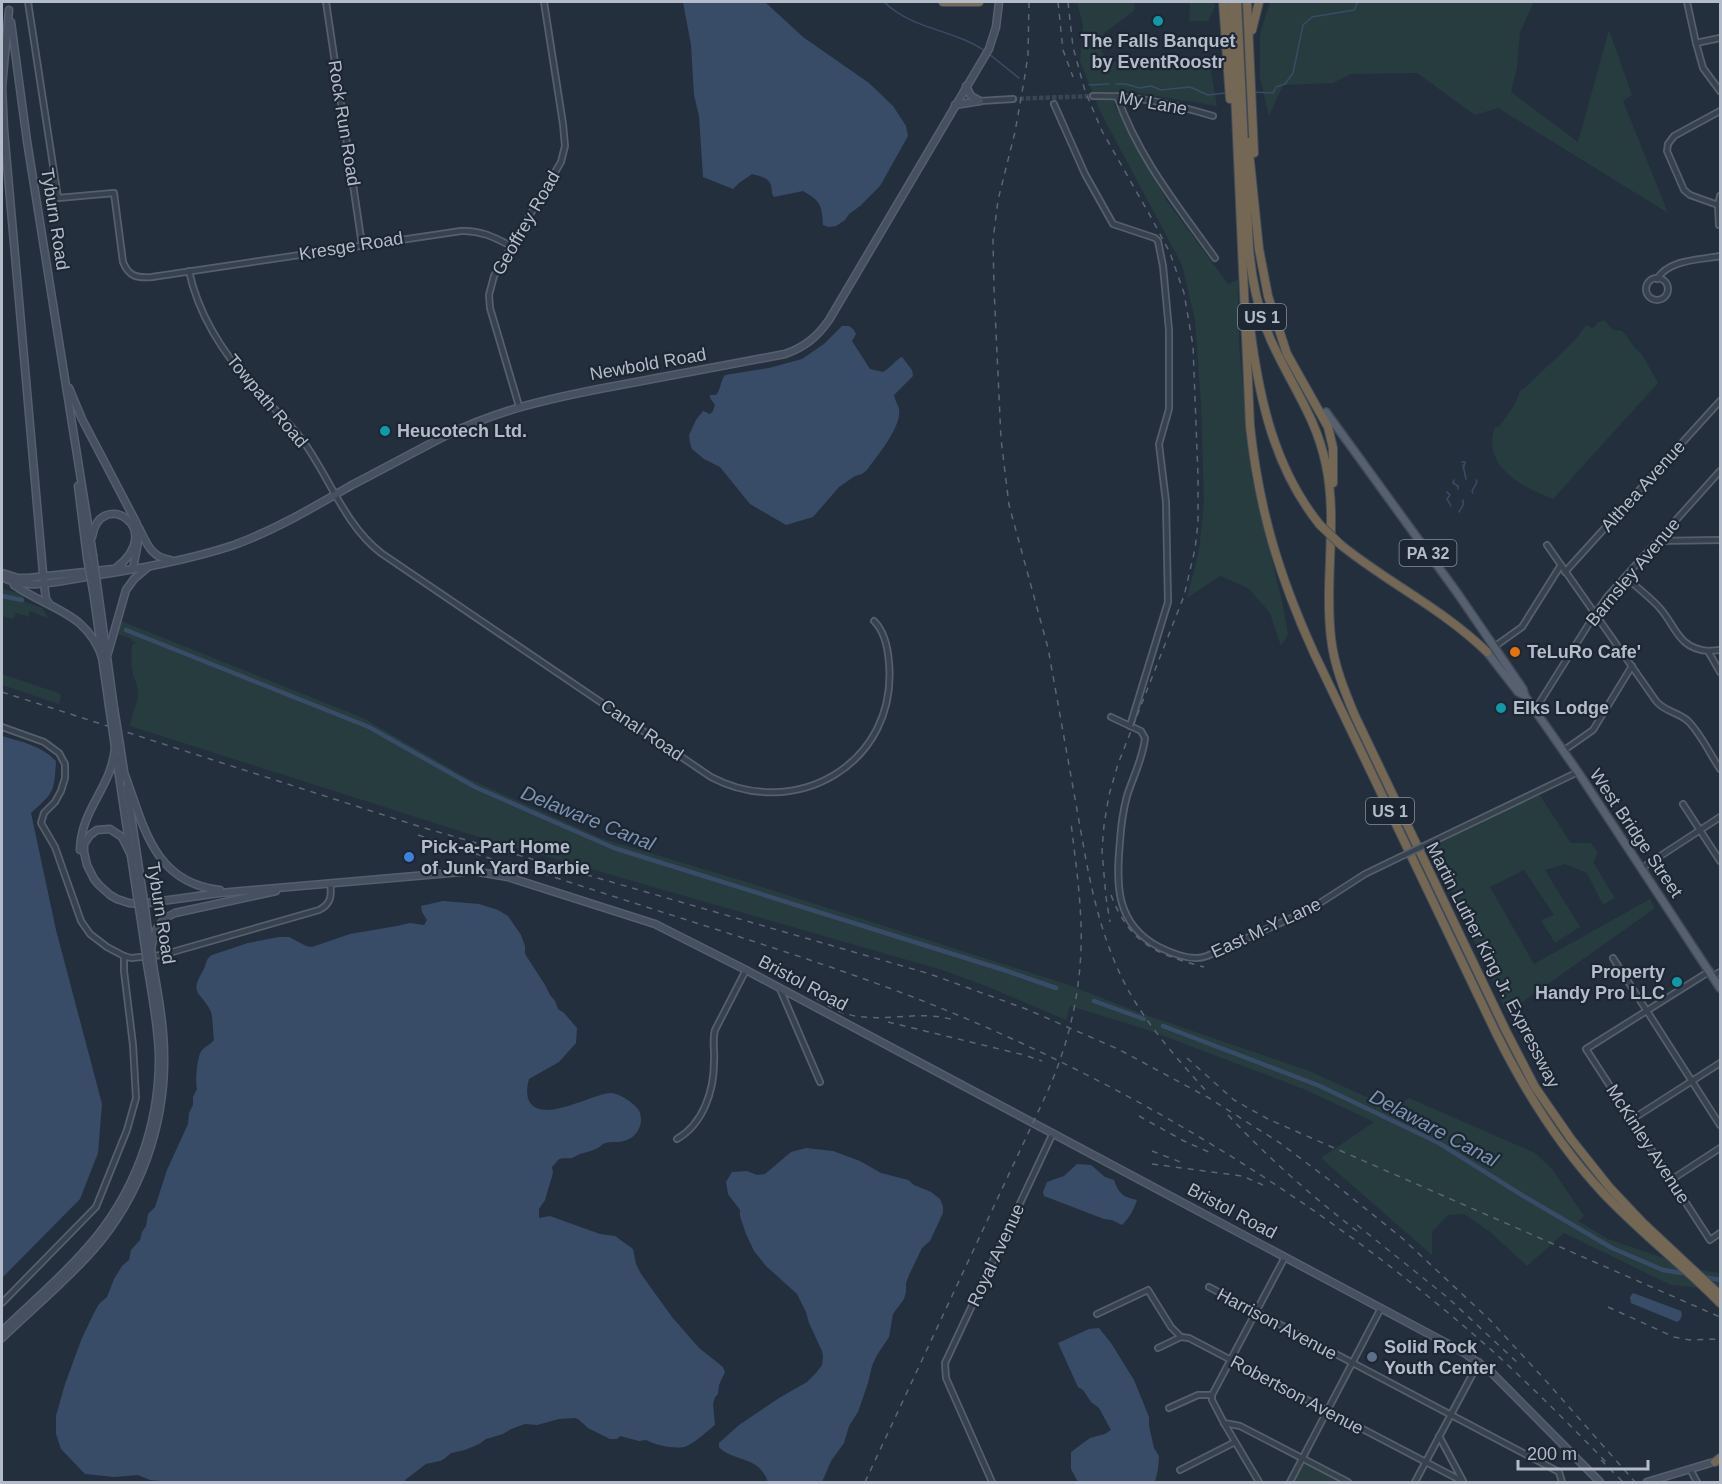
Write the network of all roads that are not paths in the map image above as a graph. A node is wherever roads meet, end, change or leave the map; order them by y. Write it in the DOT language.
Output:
graph roads {
  1 [pos="8,2"];
  2 [pos="28,2"];
  3 [pos="326,2"];
  4 [pos="544,2"];
  5 [pos="943,2"];
  6 [pos="979,2"];
  7 [pos="999,2"];
  8 [pos="1222,2"];
  9 [pos="1231,2"];
  10 [pos="1237,2"];
  11 [pos="1247,2"];
  12 [pos="1259,2"];
  13 [pos="1687,2"];
  14 [pos="9,10"];
  15 [pos="1720,38"];
  16 [pos="1696,43"];
  17 [pos="3,60"];
  18 [pos="1250,61"];
  19 [pos="1240,83"];
  20 [pos="966,86"];
  21 [pos="2,87"];
  22 [pos="1720,91"];
  23 [pos="1093,96"];
  24 [pos="1117,96"];
  25 [pos="1013,99"];
  26 [pos="980,101"];
  27 [pos="1241,101"];
  28 [pos="1054,104"];
  29 [pos="955,105"];
  30 [pos="1720,111"];
  31 [pos="1213,116"];
  32 [pos="3,130"];
  33 [pos="1720,196"];
  34 [pos="1718,205"];
  35 [pos="1719,225"];
  36 [pos="362,245"];
  37 [pos="511,246"];
  38 [pos="1720,256"];
  39 [pos="1215,258"];
  40 [pos="189,271"];
  41 [pos="1657,279"];
  42 [pos="1245,296"];
  43 [pos="1278,329"];
  44 [pos="65,375"];
  45 [pos="1720,401"];
  46 [pos="519,406"];
  47 [pos="1249,411"];
  48 [pos="1326,412"];
  49 [pos="74,440"];
  50 [pos="1720,471"];
  51 [pos="335,495"];
  52 [pos="1331,520"];
  53 [pos="137,524"];
  54 [pos="1720,540"];
  55 [pos="1657,541"];
  56 [pos="92,543"];
  57 [pos="1547,545"];
  58 [pos="90,556"];
  59 [pos="176,561"];
  60 [pos="153,565"];
  61 [pos="1561,565"];
  62 [pos="116,568"];
  63 [pos="132,569"];
  64 [pos="1565,572"];
  65 [pos="2,575"];
  66 [pos="1625,577"];
  67 [pos="44,581"];
  68 [pos="11,582"];
  69 [pos="50,605"];
  70 [pos="1595,614"];
  71 [pos="874,621"];
  72 [pos="1495,646"];
  73 [pos="1720,650"];
  74 [pos="1708,651"];
  75 [pos="1487,652"];
  76 [pos="105,660"];
  77 [pos="1632,666"];
  78 [pos="1720,672"];
  79 [pos="1525,696"];
  80 [pos="1535,710"];
  81 [pos="1112,717"];
  82 [pos="1130,726"];
  83 [pos="2,727"];
  84 [pos="117,746"];
  85 [pos="1563,751"];
  86 [pos="1720,769"];
  87 [pos="1578,772"];
  88 [pos="125,775"];
  89 [pos="1683,804"];
  90 [pos="1720,817"];
  91 [pos="1701,830"];
  92 [pos="132,857"];
  93 [pos="1720,861"];
  94 [pos="1642,868"];
  95 [pos="330,883"];
  96 [pos="289,887"];
  97 [pos="268,889"];
  98 [pos="140,895"];
  99 [pos="148,949"];
  100 [pos="124,957"];
  101 [pos="1613,958"];
  102 [pos="150,965"];
  103 [pos="746,970"];
  104 [pos="1720,972"];
  105 [pos="1712,974"];
  106 [pos="1720,988"];
  107 [pos="780,989"];
  108 [pos="1647,1011"];
  109 [pos="1720,1064"];
  110 [pos="1692,1081"];
  111 [pos="819,1082"];
  112 [pos="1631,1120"];
  113 [pos="1720,1125"];
  114 [pos="1053,1133"];
  115 [pos="678,1139"];
  116 [pos="1720,1148"];
  117 [pos="1671,1180"];
  118 [pos="1720,1233"];
  119 [pos="1285,1257"];
  120 [pos="1680,1261"];
  121 [pos="1209,1287"];
  122 [pos="1720,1295"];
  123 [pos="2,1303"];
  124 [pos="1720,1304"];
  125 [pos="1381,1308"];
  126 [pos="1255,1312"];
  127 [pos="1097,1314"];
  128 [pos="2,1331"];
  129 [pos="1181,1337"];
  130 [pos="2,1338"];
  131 [pos="1158,1348"];
  132 [pos="1230,1360"];
  133 [pos="1479,1362"];
  134 [pos="1352,1364"];
  135 [pos="1212,1395"];
  136 [pos="1169,1408"];
  137 [pos="1328,1411"];
  138 [pos="1450,1415"];
  139 [pos="1224,1423"];
  140 [pos="1439,1436"];
  141 [pos="1235,1442"];
  142 [pos="1303,1459"];
  143 [pos="1719,1460"];
  144 [pos="1425,1462"];
  145 [pos="1690,1469"];
  146 [pos="1179,1470"];
  147 [pos="992,1482"];
  148 [pos="1258,1482"];
  149 [pos="1290,1482"];
  150 [pos="1348,1482"];
  151 [pos="1415,1482"];
  152 [pos="1463,1482"];
  153 [pos="1562,1482"];
  154 [pos="1600,1482"];
  155 [pos="1647,1482"];
  156 [pos="1697,1482"];
  1 -- 14 [label="main road, Tyburn Road"];
  2 -- 40 [label="street, Kresge Road"];
  3 -- 36 [label="street, Rock Run Road"];
  4 -- 37 [label="street, Geoffrey Road"];
  5 -- 6 [label="highway"];
  7 -- 20 [label="main road, Newbold Road"];
  8 -- 19 [label="highway"];
  9 -- 19 [label="highway"];
  10 -- 19 [label="highway"];
  11 -- 18 [label="highway"];
  12 -- 18 [label="highway"];
  13 -- 16 [label="street"];
  14 -- 17 [label="main road"];
  14 -- 44 [label="main road, Tyburn Road"];
  15 -- 16 [label="street"];
  16 -- 22 [label="street"];
  17 -- 21 [label="main road"];
  18 -- 19 [label="highway"];
  19 -- 27 [label="highway"];
  19 -- 27 [label="highway"];
  20 -- 26 [label="main road"];
  20 -- 29 [label="main road, Newbold Road"];
  21 -- 32 [label="main road"];
  23 -- 24 [label="street, My Lane"];
  24 -- 31 [label="street, My Lane"];
  24 -- 39 [label="street"];
  25 -- 26 [label="street"];
  26 -- 29 [label="main road"];
  27 -- 42 [label="highway, Martin Luther King Jr. Expressway / US 1"];
  27 -- 43 [label="highway"];
  27 -- 47 [label="highway"];
  27 -- 52 [label="highway, Martin Luther King Jr. Expressway / US 1"];
  28 -- 82 [label="street"];
  29 -- 46 [label="main road, Newbold Road"];
  30 -- 34 [label="street"];
  32 -- 67 [label="main road"];
  33 -- 34 [label="street"];
  34 -- 35 [label="street"];
  36 -- 37 [label="street, Kresge Road"];
  36 -- 40 [label="street, Kresge Road"];
  37 -- 46 [label="street, Geoffrey Road"];
  38 -- 41 [label="street"];
  40 -- 51 [label="street, Towpath Road"];
  41 -- 41 [label="street"];
  42 -- 47 [label="highway, Martin Luther King Jr. Expressway / US 1"];
  42 -- 75 [label="highway, bridge"];
  43 -- 48 [label="highway"];
  43 -- 52 [label="highway"];
  44 -- 49 [label="main road, Tyburn Road"];
  44 -- 53 [label="main road"];
  45 -- 64 [label="street, Althea Avenue"];
  46 -- 51 [label="main road, Newbold Road"];
  47 -- 120 [label="highway, Martin Luther King Jr. Expressway / US 1"];
  48 -- 72 [label="main road, West Bridge Street / PA 32"];
  49 -- 56 [label="main road, Tyburn Road"];
  49 -- 58 [label="main road, Tyburn Road"];
  50 -- 55 [label="street, Barnsley Avenue"];
  51 -- 59 [label="main road, Newbold Road"];
  51 -- 71 [label="street, Canal Road"];
  52 -- 120 [label="highway, Martin Luther King Jr. Expressway / US 1"];
  53 -- 59 [label="main road"];
  53 -- 63 [label="main road"];
  54 -- 55 [label="street"];
  55 -- 66 [label="street, Barnsley Avenue"];
  56 -- 58 [label="main road, Tyburn Road"];
  56 -- 62 [label="main road"];
  57 -- 61 [label="street"];
  58 -- 76 [label="main road, Tyburn Road, bridge"];
  59 -- 60 [label="main road, Newbold Road"];
  60 -- 63 [label="main road, Newbold Road"];
  60 -- 76 [label="main road"];
  61 -- 64 [label="street"];
  61 -- 72 [label="street"];
  62 -- 63 [label="main road, Newbold Road"];
  62 -- 67 [label="main road, Newbold Road"];
  63 -- 67 [label="main road, Newbold Road"];
  64 -- 70 [label="street"];
  65 -- 67 [label="main road"];
  65 -- 68 [label="main road"];
  66 -- 70 [label="street, Barnsley Avenue"];
  66 -- 74 [label="street"];
  67 -- 68 [label="main road"];
  67 -- 69 [label="main road"];
  68 -- 69 [label="main road"];
  69 -- 76 [label="main road"];
  70 -- 77 [label="street"];
  70 -- 80 [label="street, Barnsley Avenue"];
  72 -- 75 [label="street"];
  72 -- 79 [label="main road, West Bridge Street / PA 32"];
  73 -- 74 [label="street"];
  74 -- 78 [label="street"];
  75 -- 79 [label="main road, West Bridge Street / PA 32"];
  76 -- 84 [label="main road, Tyburn Road, bridge"];
  77 -- 85 [label="street"];
  77 -- 86 [label="street"];
  79 -- 80 [label="main road, West Bridge Street / PA 32"];
  80 -- 85 [label="main road, West Bridge Street / PA 32"];
  81 -- 82 [label="street"];
  82 -- 87 [label="street, East M-Y Lane, bridge"];
  83 -- 100 [label="street"];
  84 -- 88 [label="main road, Tyburn Road"];
  84 -- 92 [label="main road, Tyburn Road"];
  84 -- 97 [label="main road"];
  85 -- 87 [label="main road, West Bridge Street / PA 32"];
  87 -- 94 [label="main road, West Bridge Street / PA 32"];
  88 -- 97 [label="main road"];
  88 -- 98 [label="main road, Tyburn Road"];
  89 -- 91 [label="street"];
  90 -- 91 [label="street"];
  91 -- 93 [label="street"];
  91 -- 94 [label="street"];
  92 -- 97 [label="main road"];
  92 -- 98 [label="main road, Tyburn Road"];
  94 -- 105 [label="main road, West Bridge Street / PA 32"];
  95 -- 96 [label="main road, Bristol Road"];
  95 -- 100 [label="street"];
  95 -- 103 [label="main road, Bristol Road"];
  96 -- 97 [label="main road, Bristol Road"];
  96 -- 99 [label="main road"];
  98 -- 99 [label="main road, Tyburn Road, bridge"];
  99 -- 102 [label="main road, Tyburn Road, bridge"];
  100 -- 123 [label="street"];
  101 -- 108 [label="street"];
  102 -- 128 [label="main road, Tyburn Road"];
  102 -- 130 [label="main road, Tyburn Road"];
  103 -- 107 [label="main road, Bristol Road"];
  103 -- 115 [label="street"];
  104 -- 105 [label="street"];
  105 -- 106 [label="main road, West Bridge Street / PA 32"];
  105 -- 108 [label="street"];
  107 -- 111 [label="street"];
  107 -- 114 [label="main road, Bristol Road"];
  108 -- 110 [label="street"];
  108 -- 112 [label="street, McKinley Avenue"];
  109 -- 110 [label="street"];
  110 -- 112 [label="street"];
  110 -- 113 [label="street"];
  112 -- 117 [label="street, McKinley Avenue"];
  114 -- 119 [label="main road, Bristol Road"];
  114 -- 147 [label="street, Royal Avenue"];
  116 -- 117 [label="street"];
  117 -- 118 [label="street, McKinley Avenue"];
  119 -- 125 [label="main road, Bristol Road"];
  119 -- 126 [label="street"];
  120 -- 122 [label="highway, Martin Luther King Jr. Expressway / US 1"];
  120 -- 124 [label="highway, Martin Luther King Jr. Expressway / US 1"];
  121 -- 126 [label="street, Harrison Avenue"];
  125 -- 133 [label="main road, Bristol Road"];
  125 -- 134 [label="street"];
  126 -- 132 [label="street"];
  126 -- 134 [label="street, Harrison Avenue"];
  127 -- 129 [label="street"];
  129 -- 131 [label="street"];
  129 -- 132 [label="street, Robertson Avenue"];
  132 -- 135 [label="street"];
  132 -- 137 [label="street, Robertson Avenue"];
  133 -- 138 [label="street"];
  133 -- 154 [label="main road, Bristol Road"];
  134 -- 137 [label="street"];
  134 -- 138 [label="street, Harrison Avenue"];
  135 -- 136 [label="street"];
  135 -- 139 [label="street"];
  137 -- 142 [label="street"];
  137 -- 144 [label="street, Robertson Avenue"];
  138 -- 140 [label="street"];
  138 -- 153 [label="street, Harrison Avenue"];
  139 -- 141 [label="street"];
  139 -- 142 [label="street"];
  140 -- 144 [label="street"];
  140 -- 152 [label="street"];
  141 -- 146 [label="street"];
  141 -- 148 [label="street"];
  142 -- 149 [label="street"];
  142 -- 150 [label="street"];
  143 -- 145 [label="main road"];
  144 -- 151 [label="street"];
  144 -- 152 [label="street, Robertson Avenue"];
  145 -- 155 [label="main road"];
  145 -- 156 [label="street"];
}
